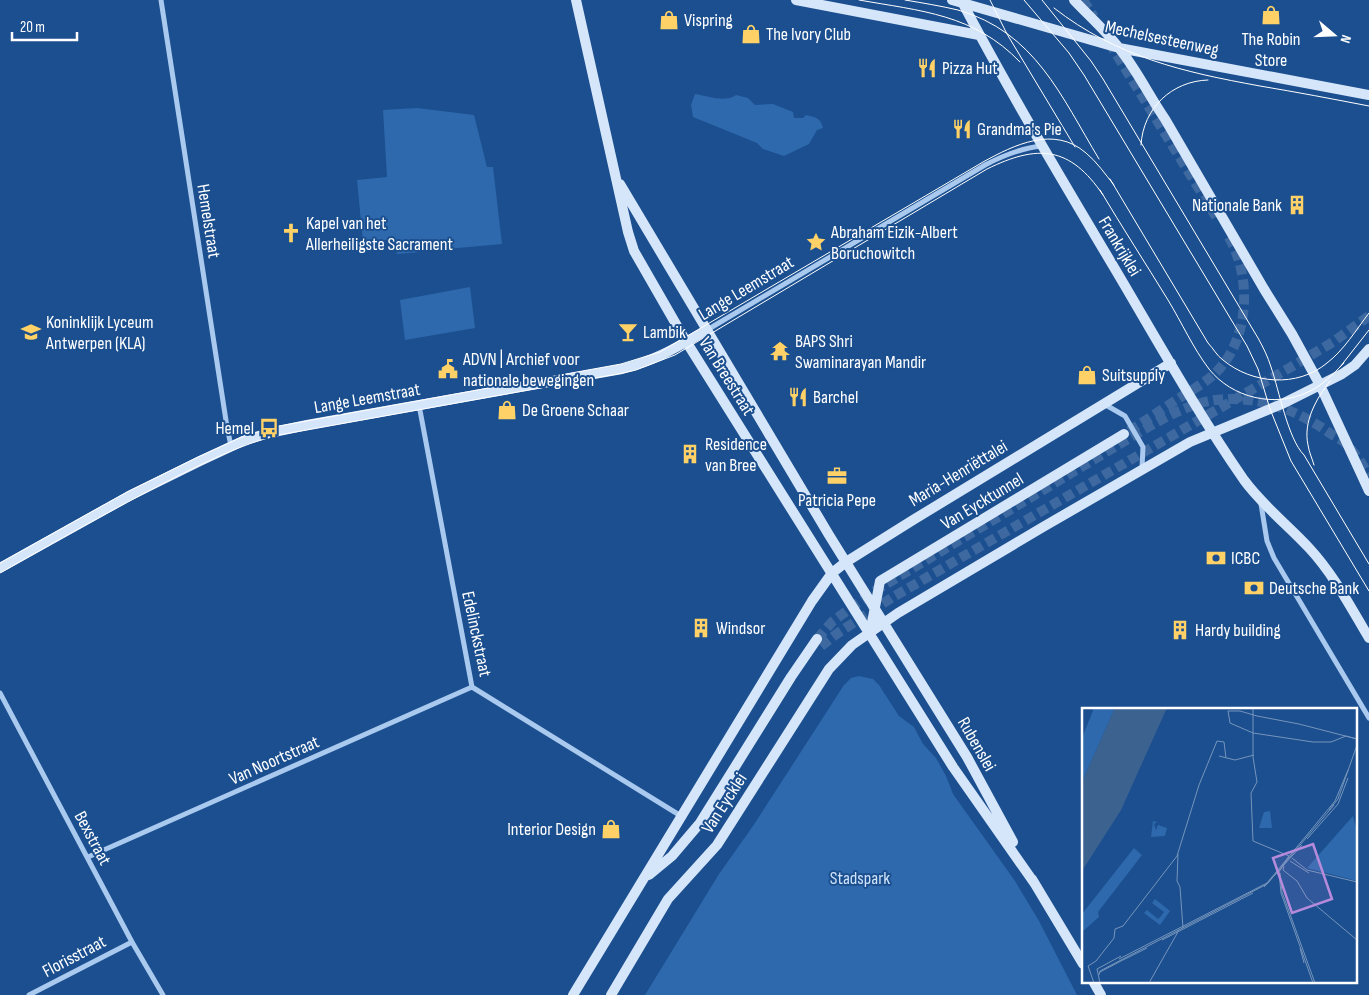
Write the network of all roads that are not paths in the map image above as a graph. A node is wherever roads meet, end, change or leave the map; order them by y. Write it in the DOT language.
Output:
graph roads {
  1 [pos="161,0"];
  2 [pos="576,0"];
  3 [pos="796,0"];
  4 [pos="1074,0"];
  5 [pos="958,1"];
  6 [pos="980,35"];
  7 [pos="1119,48"];
  8 [pos="1369,95"];
  9 [pos="1043,146"];
  10 [pos="615,175"];
  11 [pos="707,330"];
  12 [pos="687,342"];
  13 [pos="1369,348"];
  14 [pos="1170,363"];
  15 [pos="1320,385"];
  16 [pos="1104,404"];
  17 [pos="419,405"];
  18 [pos="1213,432"];
  19 [pos="1124,434"];
  20 [pos="232,446"];
  21 [pos="1142,468"];
  22 [pos="1369,491"];
  23 [pos="1261,500"];
  24 [pos="846,562"];
  25 [pos="0,568"];
  26 [pos="832,573"];
  27 [pos="875,608"];
  28 [pos="885,623"];
  29 [pos="870,633"];
  30 [pos="1369,638"];
  31 [pos="819,643"];
  32 [pos="472,687"];
  33 [pos="0,693"];
  34 [pos="1369,718"];
  35 [pos="681,816"];
  36 [pos="88,857"];
  37 [pos="641,882"];
  38 [pos="1036,884"];
  39 [pos="132,942"];
  40 [pos="1082,962"];
  41 [pos="1094,982"];
  42 [pos="30,995"];
  43 [pos="163,995"];
  44 [pos="573,995"];
  45 [pos="611,995"];
  46 [pos="1101,995"];
  1 -- 20 [label="street, Hemelstraat"];
  2 -- 10 [label="main road, Van Breestraat"];
  3 -- 6 [label="main road"];
  4 -- 7 [label="main road"];
  5 -- 6 [label="main road, Frankrijklei"];
  5 -- 7 [label="main road, Mechelsesteenweg"];
  6 -- 9 [label="main road, Frankrijklei"];
  7 -- 8 [label="main road, Mechelsesteenweg"];
  7 -- 15 [label="main road"];
  9 -- 11 [label="street, Lange Leemstraat"];
  9 -- 14 [label="main road, Frankrijklei"];
  10 -- 11 [label="main road, Van Breestraat"];
  10 -- 12 [label="main road, Van Breestraat"];
  11 -- 12 [label="main road, Lange Leemstraat"];
  11 -- 24 [label="main road, Van Breestraat"];
  12 -- 17 [label="main road, Lange Leemstraat"];
  12 -- 26 [label="main road, Van Breestraat"];
  13 -- 15 [label="main road"];
  14 -- 16 [label="main road, Maria-Henriëttalei"];
  14 -- 18 [label="main road, Frankrijklei"];
  15 -- 18 [label="main road"];
  15 -- 22 [label="main road"];
  16 -- 21 [label="street"];
  16 -- 24 [label="main road, Maria-Henriëttalei"];
  17 -- 20 [label="main road, Lange Leemstraat"];
  17 -- 32 [label="street, Edelinckstraat"];
  18 -- 21 [label="main road"];
  18 -- 23 [label="main road, Frankrijklei"];
  19 -- 27 [label="main road, Van Eycktunnel"];
  20 -- 25 [label="main road, Lange Leemstraat"];
  21 -- 28 [label="main road"];
  23 -- 30 [label="main road, Frankrijklei"];
  23 -- 34 [label="street"];
  24 -- 26 [label="main road, Maria-Henriëttalei"];
  24 -- 27 [label="main road, Van Breestraat"];
  26 -- 29 [label="main road, Van Breestraat"];
  26 -- 35 [label="main road, Van Eycklei"];
  27 -- 28 [label="main road, Van Breestraat"];
  27 -- 29 [label="main road, Van Eycktunnel"];
  28 -- 29 [label="main road"];
  28 -- 38 [label="main road, Rubenslei"];
  29 -- 38 [label="main road, Rubenslei"];
  29 -- 45 [label="main road, Van Eycklei"];
  31 -- 37 [label="main road, Van Eycklei"];
  32 -- 35 [label="street, Edelinckstraat"];
  32 -- 36 [label="street, Van Noortstraat"];
  33 -- 36 [label="street, Bexstraat"];
  35 -- 37 [label="main road, Van Eycklei"];
  36 -- 39 [label="street, Bexstraat"];
  37 -- 44 [label="main road, Van Eycklei"];
  38 -- 40 [label="main road, Rubenslei"];
  39 -- 42 [label="street, Florisstraat"];
  39 -- 43 [label="street, Bexstraat"];
  41 -- 46 [label="main road"];
}
